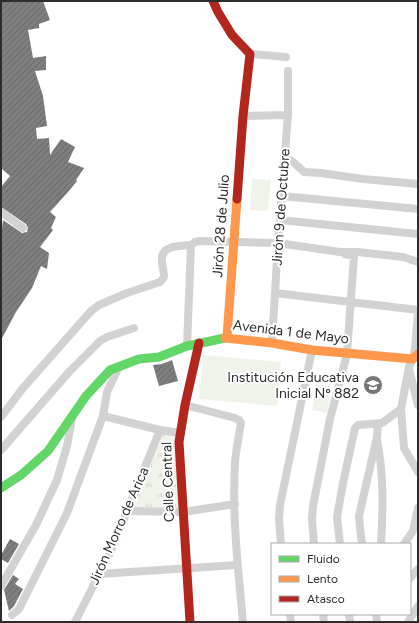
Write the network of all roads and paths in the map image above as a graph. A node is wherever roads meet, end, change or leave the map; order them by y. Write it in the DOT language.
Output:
graph roads {
  1 [pos="213,1"];
  2 [pos="250,54"];
  3 [pos="286,57"];
  4 [pos="288,71"];
  5 [pos="288,115"];
  6 [pos="243,116"];
  7 [pos="284,159"];
  8 [pos="418,184"];
  9 [pos="282,196"];
  10 [pos="418,209"];
  11 [pos="1,212"];
  12 [pos="280,220"];
  13 [pos="23,228"];
  14 [pos="418,234"];
  15 [pos="234,243"];
  16 [pos="278,243"];
  17 [pos="191,245"];
  18 [pos="340,252"];
  19 [pos="418,262"];
  20 [pos="275,293"];
  21 [pos="351,302"];
  22 [pos="418,310"];
  23 [pos="418,313"];
  24 [pos="134,328"];
  25 [pos="227,337"];
  26 [pos="272,343"];
  27 [pos="199,344"];
  28 [pos="187,346"];
  29 [pos="312,350"];
  30 [pos="347,354"];
  31 [pos="413,360"];
  32 [pos="123,364"];
  33 [pos="185,405"];
  34 [pos="418,405"];
  35 [pos="401,409"];
  36 [pos="73,414"];
  37 [pos="103,416"];
  38 [pos="1,417"];
  39 [pos="378,424"];
  40 [pos="160,430"];
  41 [pos="181,433"];
  42 [pos="377,437"];
  43 [pos="1,450"];
  44 [pos="418,472"];
  45 [pos="1,488"];
  46 [pos="235,504"];
  47 [pos="418,508"];
  48 [pos="127,511"];
  49 [pos="183,512"];
  50 [pos="281,543"];
  51 [pos="314,543"];
  52 [pos="340,543"];
  53 [pos="362,543"];
  54 [pos="381,543"];
  55 [pos="405,543"];
  56 [pos="237,565"];
  57 [pos="418,568"];
  58 [pos="187,569"];
  59 [pos="99,574"];
  60 [pos="411,577"];
  61 [pos="1,586"];
  62 [pos="418,606"];
  63 [pos="12,615"];
  64 [pos="75,622"];
  65 [pos="190,622"];
  66 [pos="243,622"];
  67 [pos="408,622"];
  1 -- 2 [label="street"];
  2 -- 3 [label="street"];
  2 -- 6 [label="street, Jirón 28 de Julio"];
  4 -- 5 [label="street, Jirón 9 de Octubre"];
  5 -- 6 [label="street"];
  5 -- 7 [label="street, Jirón 9 de Octubre"];
  6 -- 15 [label="street, Jirón 28 de Julio"];
  7 -- 8 [label="street"];
  7 -- 9 [label="street, Jirón 9 de Octubre"];
  9 -- 10 [label="street"];
  9 -- 12 [label="street, Jirón 9 de Octubre"];
  11 -- 13 [label="street"];
  12 -- 14 [label="street"];
  12 -- 16 [label="street, Jirón 9 de Octubre"];
  15 -- 16 [label="street"];
  15 -- 17 [label="street"];
  15 -- 25 [label="street, Jirón 28 de Julio"];
  16 -- 18 [label="street"];
  16 -- 20 [label="street, Jirón 9 de Octubre"];
  17 -- 28 [label="street"];
  17 -- 38 [label="street"];
  18 -- 19 [label="street"];
  18 -- 21 [label="street"];
  20 -- 21 [label="street"];
  20 -- 26 [label="street, Jirón 9 de Octubre"];
  21 -- 22 [label="street"];
  21 -- 30 [label="street"];
  23 -- 31 [label="street"];
  24 -- 43 [label="street"];
  25 -- 26 [label="street, Avenida 1 de Mayo"];
  25 -- 27 [label="street, Avenida 1 de Mayo"];
  26 -- 29 [label="street, Avenida 1 de Mayo"];
  27 -- 28 [label="street, Avenida 1 de Mayo"];
  27 -- 33 [label="street, Calle Central"];
  28 -- 32 [label="street, Avenida 1 de Mayo"];
  29 -- 30 [label="street, Avenida 1 de Mayo"];
  29 -- 50 [label="street"];
  30 -- 31 [label="street, Avenida 1 de Mayo"];
  30 -- 51 [label="street"];
  31 -- 34 [label="street"];
  31 -- 35 [label="street"];
  32 -- 36 [label="street, Avenida 1 de Mayo"];
  32 -- 37 [label="street"];
  33 -- 41 [label="street, Calle Central"];
  33 -- 46 [label="street"];
  35 -- 39 [label="street"];
  35 -- 44 [label="street"];
  36 -- 45 [label="street, Avenida 1 de Mayo"];
  36 -- 61 [label="street"];
  37 -- 40 [label="street"];
  37 -- 63 [label="street"];
  39 -- 42 [label="street"];
  39 -- 52 [label="street"];
  40 -- 41 [label="street"];
  40 -- 48 [label="street, Jirón Morro de Arica"];
  41 -- 49 [label="street, Calle Central"];
  42 -- 53 [label="street"];
  42 -- 54 [label="street"];
  46 -- 49 [label="street"];
  46 -- 56 [label="street"];
  47 -- 55 [label="street"];
  48 -- 49 [label="street"];
  48 -- 59 [label="street, Jirón Morro de Arica"];
  49 -- 58 [label="street, Calle Central"];
  56 -- 58 [label="street"];
  56 -- 66 [label="street"];
  57 -- 60 [label="street"];
  58 -- 59 [label="street"];
  58 -- 65 [label="street, Calle Central"];
  59 -- 64 [label="street, Jirón Morro de Arica"];
  62 -- 67 [label="street"];
}
